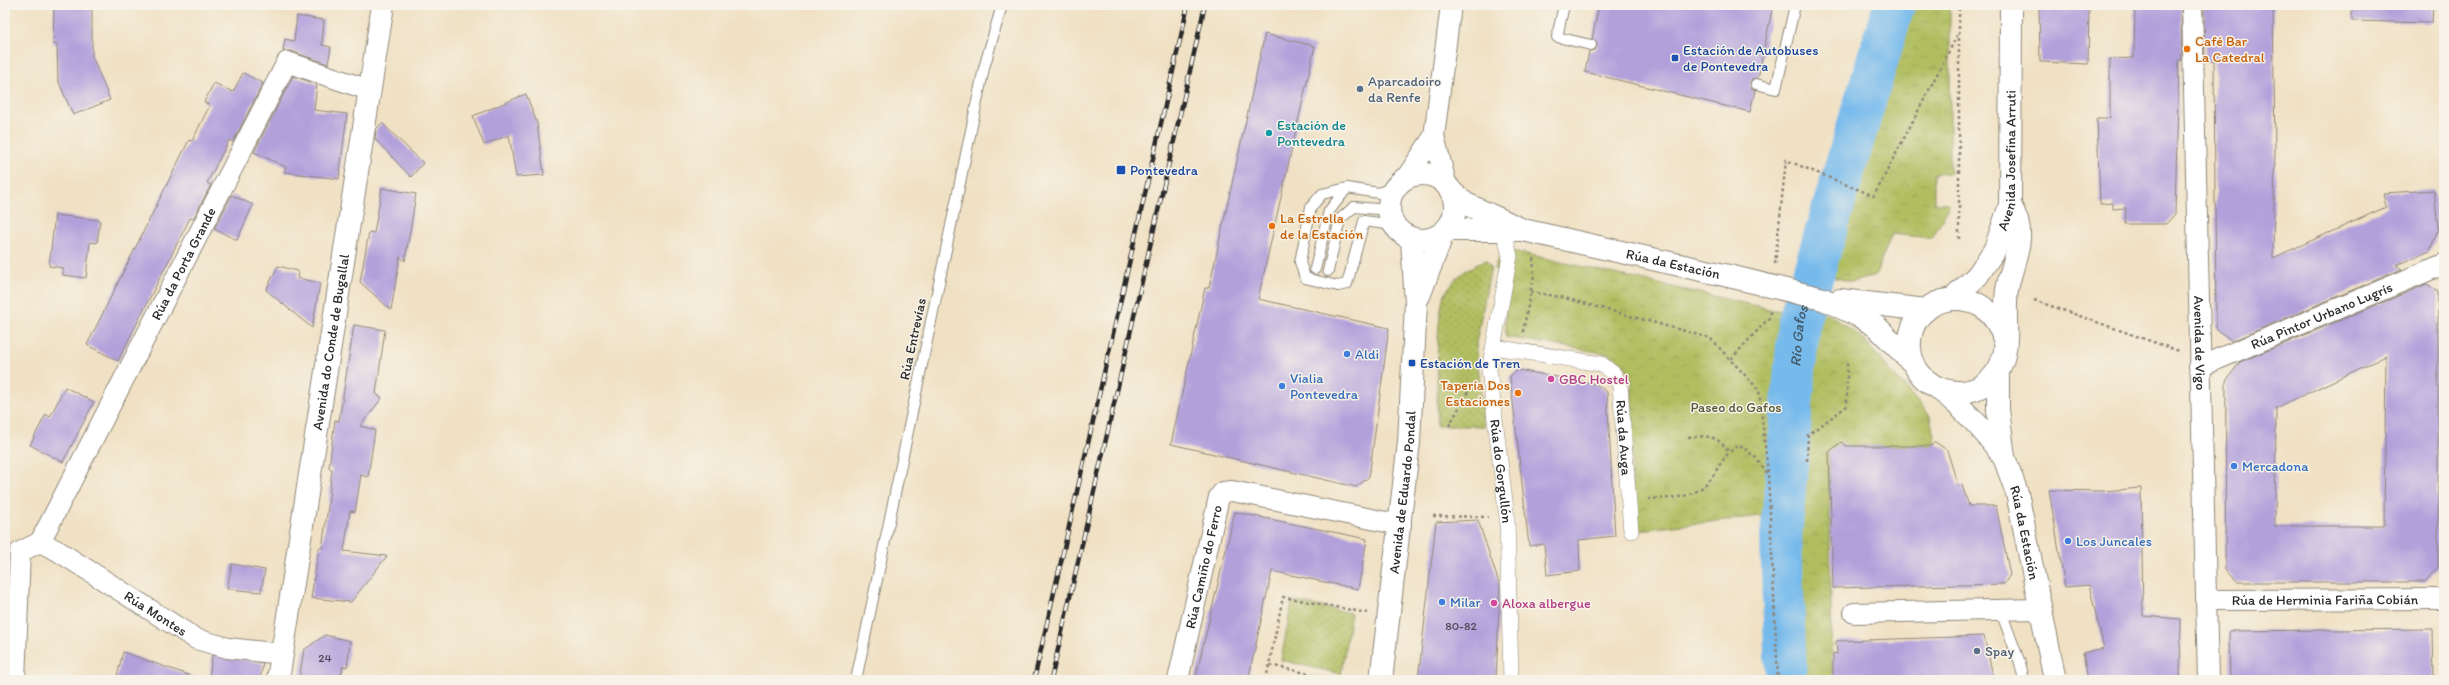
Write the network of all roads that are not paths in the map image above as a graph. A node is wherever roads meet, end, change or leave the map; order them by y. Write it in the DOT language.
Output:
graph roads {
  1 [pos="383,5"];
  2 [pos="1002,5"];
  3 [pos="1452,5"];
  4 [pos="1564,5"];
  5 [pos="1795,5"];
  6 [pos="2011,5"];
  7 [pos="2192,5"];
  8 [pos="1590,45"];
  9 [pos="1756,84"];
  10 [pos="369,90"];
  11 [pos="1434,136"];
  12 [pos="1402,181"];
  13 [pos="1449,187"];
  14 [pos="1347,188"];
  15 [pos="2010,205"];
  16 [pos="1391,218"];
  17 [pos="1509,226"];
  18 [pos="1445,232"];
  19 [pos="1412,239"];
  20 [pos="2444,264"];
  21 [pos="1315,269"];
  22 [pos="1328,271"];
  23 [pos="1954,298"];
  24 [pos="1822,299"];
  25 [pos="1416,303"];
  26 [pos="1926,310"];
  27 [pos="2005,343"];
  28 [pos="1494,346"];
  29 [pos="1912,362"];
  30 [pos="2199,367"];
  31 [pos="1998,370"];
  32 [pos="1940,390"];
  33 [pos="2004,457"];
  34 [pos="1401,525"];
  35 [pos="1630,531"];
  36 [pos="40,542"];
  37 [pos="12,552"];
  38 [pos="2444,599"];
  39 [pos="2206,600"];
  40 [pos="2000,609"];
  41 [pos="2041,609"];
  42 [pos="1854,613"];
  43 [pos="282,654"];
  44 [pos="15,680"];
  45 [pos="278,680"];
  46 [pos="856,680"];
  47 [pos="1178,680"];
  48 [pos="1381,680"];
  49 [pos="1511,680"];
  50 [pos="2024,680"];
  51 [pos="2055,680"];
  52 [pos="2208,680"];
  1 -- 10 [label="main road, Avenida do Conde de Bugallal"];
  2 -- 46 [label="lane, Rúa Entrevías"];
  3 -- 11 [label="street"];
  4 -- 8 [label="lane"];
  5 -- 9 [label="lane"];
  6 -- 15 [label="main road, Avenida Josefina Arruti"];
  7 -- 30 [label="street, Avenida de Vigo"];
  10 -- 36 [label="street, Rúa da Porta Grande"];
  10 -- 43 [label="main road, Avenida do Conde de Bugallal"];
  11 -- 12 [label="street"];
  11 -- 13 [label="street"];
  12 -- 13 [label="main road"];
  12 -- 14 [label="lane"];
  12 -- 16 [label="main road"];
  13 -- 17 [label="main road, Rúa da Estación"];
  13 -- 18 [label="main road"];
  14 -- 16 [label="lane"];
  14 -- 21 [label="lane"];
  15 -- 23 [label="main road, Avenida Josefina Arruti"];
  15 -- 27 [label="main road"];
  16 -- 19 [label="main road"];
  16 -- 22 [label="lane"];
  17 -- 18 [label="main road, Rúa da Estación"];
  17 -- 24 [label="main road, Rúa da Estación, bridge"];
  17 -- 28 [label="street, Rúa do Gorgullón"];
  18 -- 19 [label="main road"];
  18 -- 25 [label="main road, Avenida de Eduardo Pondal"];
  19 -- 25 [label="main road, Avenida de Eduardo Pondal"];
  20 -- 30 [label="street, Rúa Pintor Urbano Lugrís"];
  23 -- 26 [label="main road"];
  23 -- 27 [label="main road"];
  24 -- 26 [label="main road, Rúa da Estación"];
  24 -- 29 [label="main road, Rúa da Estación"];
  25 -- 34 [label="main road, Avenida de Eduardo Pondal"];
  26 -- 29 [label="main road"];
  27 -- 31 [label="main road"];
  28 -- 35 [label="street, Rúa da Auga"];
  28 -- 49 [label="street, Rúa do Gorgullón"];
  29 -- 32 [label="main road"];
  30 -- 39 [label="street, Avenida de Vigo"];
  31 -- 32 [label="main road"];
  31 -- 33 [label="main road, Rúa da Estación"];
  32 -- 33 [label="main road, Rúa da Estación"];
  33 -- 41 [label="main road, Rúa da Estación"];
  34 -- 47 [label="street, Rúa Camiño do Ferro"];
  34 -- 48 [label="main road, Avenida de Eduardo Pondal"];
  36 -- 37 [label="street"];
  36 -- 43 [label="street, Rúa Montes"];
  37 -- 44 [label="street"];
  38 -- 39 [label="street, Rúa de Herminia Fariña Cobián"];
  39 -- 52 [label="street, Avenida de Vigo"];
  40 -- 41 [label="street"];
  40 -- 42 [label="street"];
  40 -- 50 [label="lane"];
  41 -- 51 [label="main road, Rúa da Estación"];
  43 -- 45 [label="main road, Avenida do Conde de Bugallal"];
}
